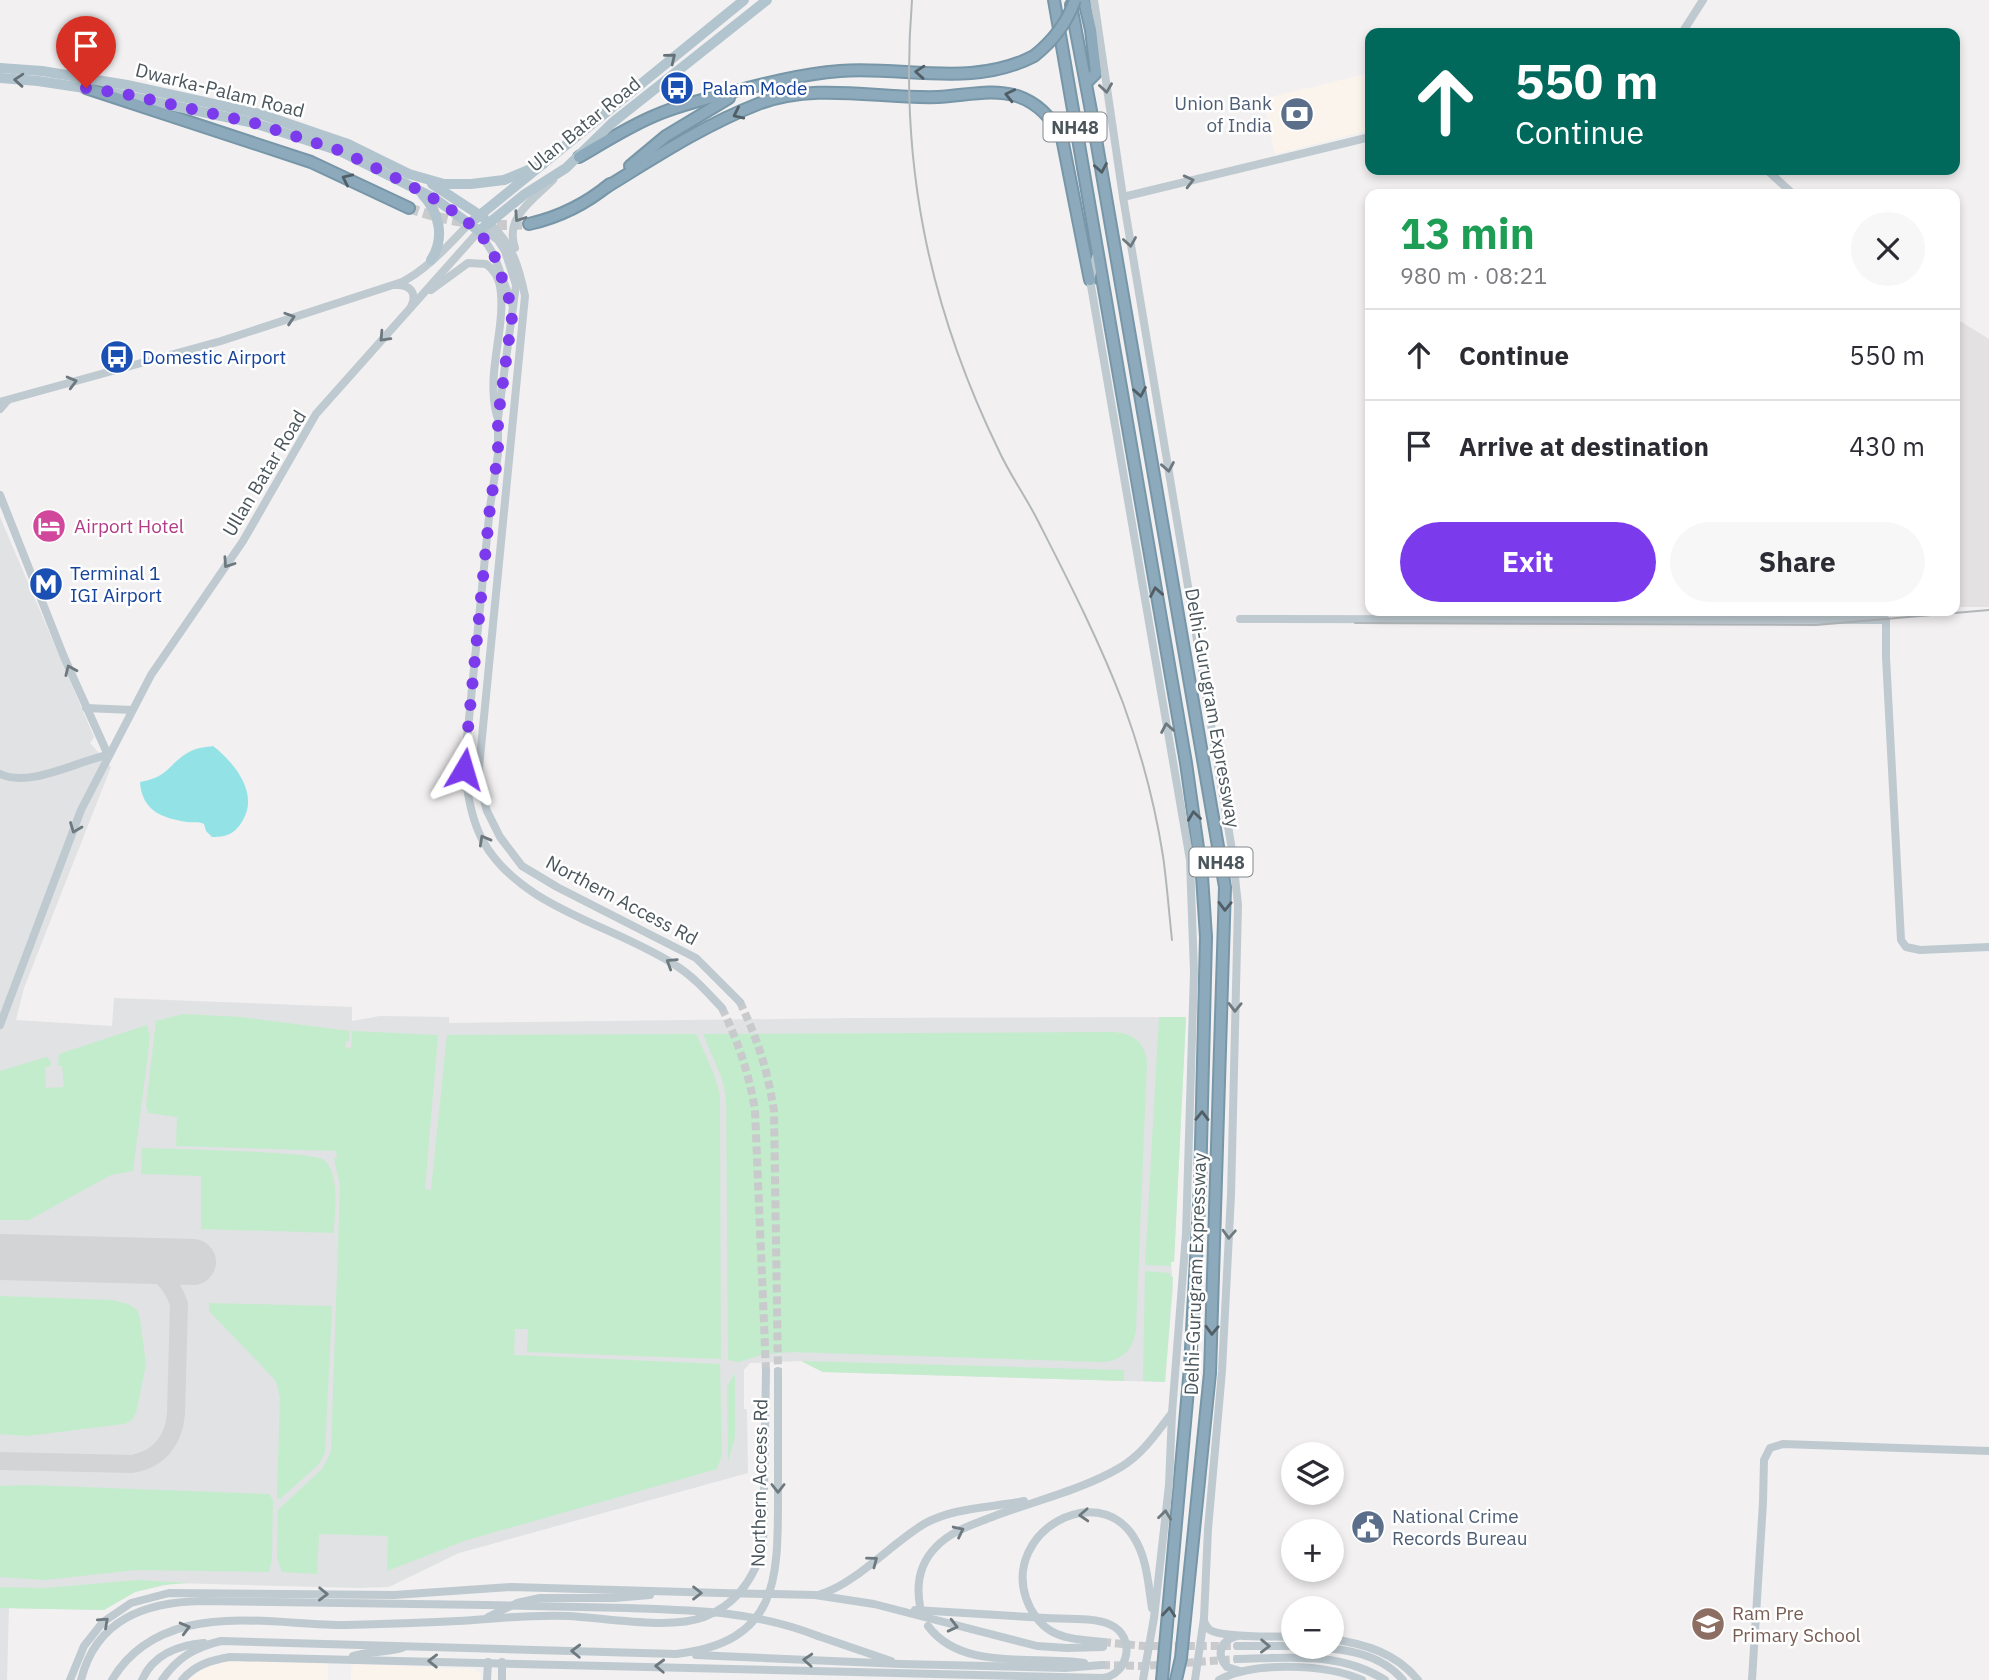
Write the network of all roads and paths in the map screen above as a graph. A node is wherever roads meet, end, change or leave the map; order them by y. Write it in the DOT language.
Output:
graph roads {
  1 [pos="744,0"];
  2 [pos="766,0"];
  3 [pos="1045,0"];
  4 [pos="1073,0"];
  5 [pos="1084,0"];
  6 [pos="1094,0"];
  7 [pos="1703,0"];
  8 [pos="1054,6"];
  9 [pos="1685,28"];
  10 [pos="0,68"];
  11 [pos="0,78"];
  12 [pos="1086,83"];
  13 [pos="754,86"];
  14 [pos="86,88"];
  15 [pos="1365,138"];
  16 [pos="579,157"];
  17 [pos="543,164"];
  18 [pos="566,168"];
  19 [pos="1772,175"];
  20 [pos="423,179"];
  21 [pos="416,188"];
  22 [pos="605,188"];
  23 [pos="1788,189"];
  24 [pos="1123,197"];
  25 [pos="409,208"];
  26 [pos="480,214"];
  27 [pos="489,223"];
  28 [pos="470,224"];
  29 [pos="529,224"];
  30 [pos="479,231"];
  31 [pos="1097,255"];
  32 [pos="431,260"];
  33 [pos="1090,280"];
  34 [pos="389,286"];
  35 [pos="525,296"];
  36 [pos="421,297"];
  37 [pos="410,310"];
  38 [pos="2,405"];
  39 [pos="498,418"];
  40 [pos="0,495"];
  41 [pos="1724,616"];
  42 [pos="1886,616"];
  43 [pos="1240,619"];
  44 [pos="86,708"];
  45 [pos="132,710"];
  46 [pos="467,750"];
  47 [pos="481,750"];
  48 [pos="108,755"];
  49 [pos="0,774"];
  50 [pos="1989,947"];
  51 [pos="740,1002"];
  52 [pos="722,1008"];
  53 [pos="0,1025"];
  54 [pos="766,1371"];
  55 [pos="778,1371"];
  56 [pos="1172,1413"];
  57 [pos="1989,1451"];
  58 [pos="1072,1488"];
  59 [pos="670,1593"];
  60 [pos="815,1595"];
  61 [pos="920,1606"];
  62 [pos="888,1608"];
  63 [pos="486,1618"];
  64 [pos="1154,1618"];
  65 [pos="1203,1618"];
  66 [pos="928,1626"];
  67 [pos="1240,1635"];
  68 [pos="1281,1637"];
  69 [pos="221,1641"];
  70 [pos="1344,1641"];
  71 [pos="412,1645"];
  72 [pos="1237,1646"];
  73 [pos="1281,1646"];
  74 [pos="1344,1650"];
  75 [pos="676,1654"];
  76 [pos="344,1658"];
  77 [pos="1237,1659"];
  78 [pos="488,1661"];
  79 [pos="502,1662"];
  80 [pos="901,1664"];
  81 [pos="1243,1671"];
  82 [pos="1065,1677"];
  83 [pos="70,1680"];
  84 [pos="81,1680"];
  85 [pos="113,1680"];
  86 [pos="142,1680"];
  87 [pos="162,1680"];
  88 [pos="182,1680"];
  89 [pos="487,1680"];
  90 [pos="502,1680"];
  91 [pos="1082,1680"];
  92 [pos="1143,1680"];
  93 [pos="1162,1680"];
  94 [pos="1176,1680"];
  95 [pos="1195,1680"];
  96 [pos="1219,1680"];
  97 [pos="1362,1680"];
  98 [pos="1385,1680"];
  99 [pos="1403,1680"];
  100 [pos="1418,1680"];
  101 [pos="1752,1680"];
  17 -- 1 [label="main road, Ulan Batar Road, one-way"];
  2 -- 16 [label="main road, Ulan Batar Road"];
  3 -- 8 [label="highway"];
  4 -- 12 [label="highway, Delhi-Gurugram Expressway / NH48"];
  4 -- 13 [label="highway, one-way, bridge"];
  5 -- 12 [label="highway"];
  6 -- 24 [label="main road, one-way"];
  7 -- 9 [label="main road"];
  8 -- 31 [label="highway, Delhi-Gurugram Expressway / NH48"];
  10 -- 20 [label="main road, Dwarka-Palam Road"];
  14 -- 11 [label="main road, one-way"];
  12 -- 94 [label="highway, Delhi-Gurugram Expressway / NH48, one-way"];
  13 -- 16 [label="highway"];
  13 -- 22 [label="highway"];
  14 -- 21 [label="main road"];
  25 -- 14 [label="highway, one-way"];
  24 -- 15 [label="main road, one-way"];
  16 -- 18 [label="main road, Ulan Batar Road"];
  17 -- 20 [label="main road"];
  17 -- 26 [label="main road, Ulan Batar Road"];
  18 -- 27 [label="main road, Ulan Batar Road"];
  18 -- 35 [label="main road, one-way"];
  19 -- 23 [label="main road"];
  20 -- 26 [label="main road, Northern Access Rd"];
  21 -- 28 [label="main road"];
  21 -- 32 [label="main road"];
  22 -- 29 [label="highway"];
  33 -- 22 [label="highway, one-way"];
  24 -- 65 [label="main road, one-way"];
  26 -- 27 [label="main road, Northern Access Rd"];
  26 -- 28 [label="main road, Ulan Batar Road"];
  27 -- 30 [label="main road, Ulan Batar Road"];
  27 -- 35 [label="main road, Northern Access Rd"];
  28 -- 30 [label="main road"];
  28 -- 32 [label="main road"];
  30 -- 36 [label="main road, Ullan Batar Road"];
  30 -- 39 [label="main road, Northern Access Rd"];
  31 -- 33 [label="main road"];
  93 -- 31 [label="highway, Delhi-Gurugram Expressway / NH48, one-way"];
  32 -- 34 [label="main road"];
  56 -- 33 [label="main road, one-way"];
  34 -- 37 [label="main road"];
  38 -- 34 [label="main road, one-way"];
  35 -- 47 [label="main road, Northern Access Rd"];
  36 -- 37 [label="main road, Ullan Batar Road"];
  36 -- 39 [label="main road"];
  37 -- 45 [label="main road, Ullan Batar Road, one-way"];
  39 -- 46 [label="main road, Northern Access Rd"];
  44 -- 40 [label="main road, one-way"];
  41 -- 43 [label="main road"];
  42 -- 50 [label="main road"];
  44 -- 45 [label="main road"];
  44 -- 48 [label="main road"];
  45 -- 48 [label="main road, Ullan Batar Road"];
  46 -- 47 [label="main road"];
  52 -- 46 [label="main road, Northern Access Rd, one-way"];
  47 -- 51 [label="main road, Northern Access Rd"];
  48 -- 49 [label="main road"];
  48 -- 53 [label="main road, Ullan Batar Road, one-way"];
  54 -- 63 [label="main road, Northern Access Rd"];
  55 -- 75 [label="main road, Northern Access Rd, one-way"];
  56 -- 58 [label="main road"];
  64 -- 56 [label="main road, one-way"];
  57 -- 101 [label="main road"];
  60 -- 58 [label="main road, one-way"];
  61 -- 58 [label="main road, one-way"];
  59 -- 60 [label="main road, one-way, bridge"];
  59 -- 63 [label="main road"];
  83 -- 59 [label="main road, one-way"];
  60 -- 62 [label="main road"];
  62 -- 64 [label="main road"];
  62 -- 82 [label="main road, bridge"];
  85 -- 63 [label="main road, Northern Access Rd, one-way"];
  64 -- 92 [label="main road"];
  65 -- 67 [label="main road"];
  65 -- 95 [label="main road"];
  66 -- 80 [label="main road"];
  67 -- 68 [label="main road"];
  67 -- 81 [label="main road"];
  69 -- 71 [label="main road"];
  69 -- 86 [label="main road"];
  69 -- 87 [label="main road"];
  70 -- 100 [label="main road"];
  75 -- 71 [label="main road, Northern Access Rd, one-way"];
  71 -- 76 [label="main road"];
  72 -- 73 [label="main road, one-way"];
  74 -- 99 [label="main road"];
  80 -- 75 [label="main road, one-way"];
  78 -- 76 [label="main road, one-way"];
  76 -- 88 [label="main road"];
  77 -- 98 [label="main road"];
  78 -- 79 [label="main road"];
  78 -- 89 [label="main road"];
  82 -- 79 [label="main road, one-way"];
  79 -- 90 [label="main road"];
  80 -- 84 [label="main road, bridge"];
  81 -- 96 [label="main road"];
  81 -- 97 [label="main road"];
  82 -- 91 [label="main road"];
}
